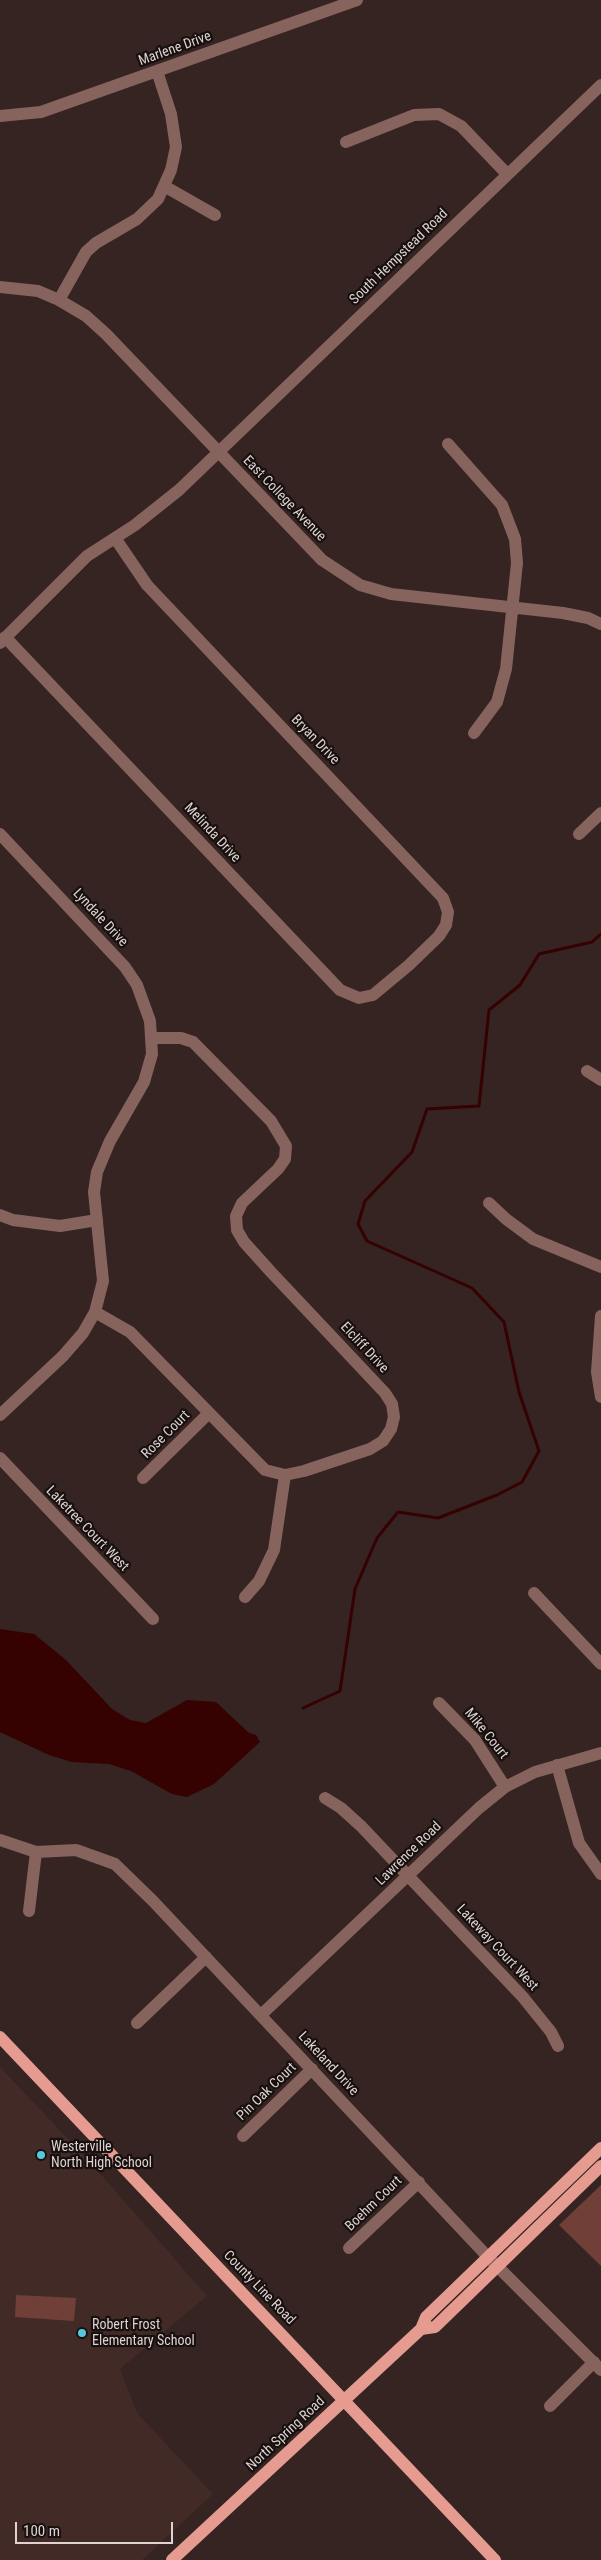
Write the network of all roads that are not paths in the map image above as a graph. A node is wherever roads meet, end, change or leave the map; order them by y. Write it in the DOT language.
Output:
graph roads {
  1 [pos="357,0"];
  2 [pos="157,72"];
  3 [pos="601,85"];
  4 [pos="0,116"];
  5 [pos="346,142"];
  6 [pos="507,174"];
  7 [pos="164,186"];
  8 [pos="215,215"];
  9 [pos="0,287"];
  10 [pos="60,300"];
  11 [pos="448,444"];
  12 [pos="218,451"];
  13 [pos="115,538"];
  14 [pos="512,608"];
  15 [pos="601,624"];
  16 [pos="3,640"];
  17 [pos="474,733"];
  18 [pos="601,813"];
  19 [pos="0,834"];
  20 [pos="579,834"];
  21 [pos="409,965"];
  22 [pos="151,1038"];
  23 [pos="586,1071"];
  24 [pos="601,1080"];
  25 [pos="489,1202"];
  26 [pos="0,1215"];
  27 [pos="97,1220"];
  28 [pos="601,1267"];
  29 [pos="95,1312"];
  30 [pos="601,1316"];
  31 [pos="601,1396"];
  32 [pos="209,1413"];
  33 [pos="0,1415"];
  34 [pos="0,1458"];
  35 [pos="285,1474"];
  36 [pos="143,1478"];
  37 [pos="534,1593"];
  38 [pos="245,1597"];
  39 [pos="153,1619"];
  40 [pos="601,1664"];
  41 [pos="439,1703"];
  42 [pos="601,1753"];
  43 [pos="558,1765"];
  44 [pos="505,1787"];
  45 [pos="325,1798"];
  46 [pos="0,1840"];
  47 [pos="36,1852"];
  48 [pos="601,1874"];
  49 [pos="408,1876"];
  50 [pos="29,1911"];
  51 [pos="206,1957"];
  52 [pos="261,2015"];
  53 [pos="137,2024"];
  54 [pos="0,2037"];
  55 [pos="558,2046"];
  56 [pos="312,2070"];
  57 [pos="243,2136"];
  58 [pos="601,2148"];
  59 [pos="601,2166"];
  60 [pos="419,2182"];
  61 [pos="349,2248"];
  62 [pos="487,2256"];
  63 [pos="498,2266"];
  64 [pos="421,2329"];
  65 [pos="597,2366"];
  66 [pos="344,2400"];
  67 [pos="550,2406"];
  68 [pos="172,2560"];
  69 [pos="496,2560"];
  1 -- 2 [label="street, Marlene Drive"];
  2 -- 4 [label="street, Marlene Drive"];
  2 -- 7 [label="street"];
  3 -- 6 [label="street, South Hempstead Road"];
  5 -- 6 [label="street"];
  6 -- 12 [label="street, South Hempstead Road"];
  7 -- 8 [label="street"];
  7 -- 10 [label="street"];
  9 -- 10 [label="street, East College Avenue"];
  10 -- 12 [label="street, East College Avenue"];
  11 -- 14 [label="street"];
  12 -- 13 [label="street, South Hempstead Road"];
  12 -- 14 [label="street, East College Avenue"];
  13 -- 16 [label="street, South Hempstead Road"];
  13 -- 21 [label="street, Bryan Drive"];
  14 -- 15 [label="street, East College Avenue"];
  14 -- 17 [label="street"];
  16 -- 21 [label="street, Melinda Drive"];
  18 -- 20 [label="street"];
  19 -- 22 [label="street, Lyndale Drive"];
  22 -- 27 [label="street, Lyndale Drive"];
  22 -- 35 [label="street, Elcliff Drive"];
  23 -- 24 [label="street"];
  25 -- 28 [label="street"];
  26 -- 27 [label="street"];
  27 -- 29 [label="street, Lyndale Drive"];
  29 -- 32 [label="street"];
  29 -- 33 [label="street, Lyndale Drive"];
  30 -- 31 [label="street"];
  32 -- 35 [label="street"];
  32 -- 36 [label="street, Rose Court"];
  34 -- 39 [label="street, Laketree Court West"];
  35 -- 38 [label="street"];
  37 -- 40 [label="street"];
  41 -- 44 [label="street, Mike Court"];
  42 -- 43 [label="street, Lawrence Road"];
  43 -- 44 [label="street, Lawrence Road"];
  43 -- 48 [label="street"];
  44 -- 49 [label="street, Lawrence Road"];
  45 -- 49 [label="street, Lakeway Court West"];
  46 -- 47 [label="street, Lakeland Drive"];
  47 -- 50 [label="street"];
  47 -- 51 [label="street, Lakeland Drive"];
  49 -- 52 [label="street, Lawrence Road"];
  49 -- 55 [label="street, Lakeway Court West"];
  51 -- 52 [label="street, Lakeland Drive"];
  51 -- 53 [label="street"];
  52 -- 56 [label="street, Lakeland Drive"];
  54 -- 66 [label="main road, County Line Road"];
  56 -- 57 [label="street, Pin Oak Court"];
  56 -- 60 [label="street, Lakeland Drive"];
  58 -- 62 [label="main road, North Spring Road"];
  59 -- 63 [label="main road, North Spring Road"];
  60 -- 61 [label="street, Boehm Court"];
  60 -- 62 [label="street, Lakeland Drive"];
  62 -- 63 [label="street, Lakeland Drive"];
  62 -- 64 [label="main road, North Spring Road"];
  63 -- 64 [label="main road, North Spring Road"];
  63 -- 65 [label="street, Lakeland Drive"];
  64 -- 66 [label="main road, North Spring Road"];
  65 -- 67 [label="street"];
  66 -- 68 [label="main road, North Spring Road"];
  66 -- 69 [label="main road, County Line Road"];
}
